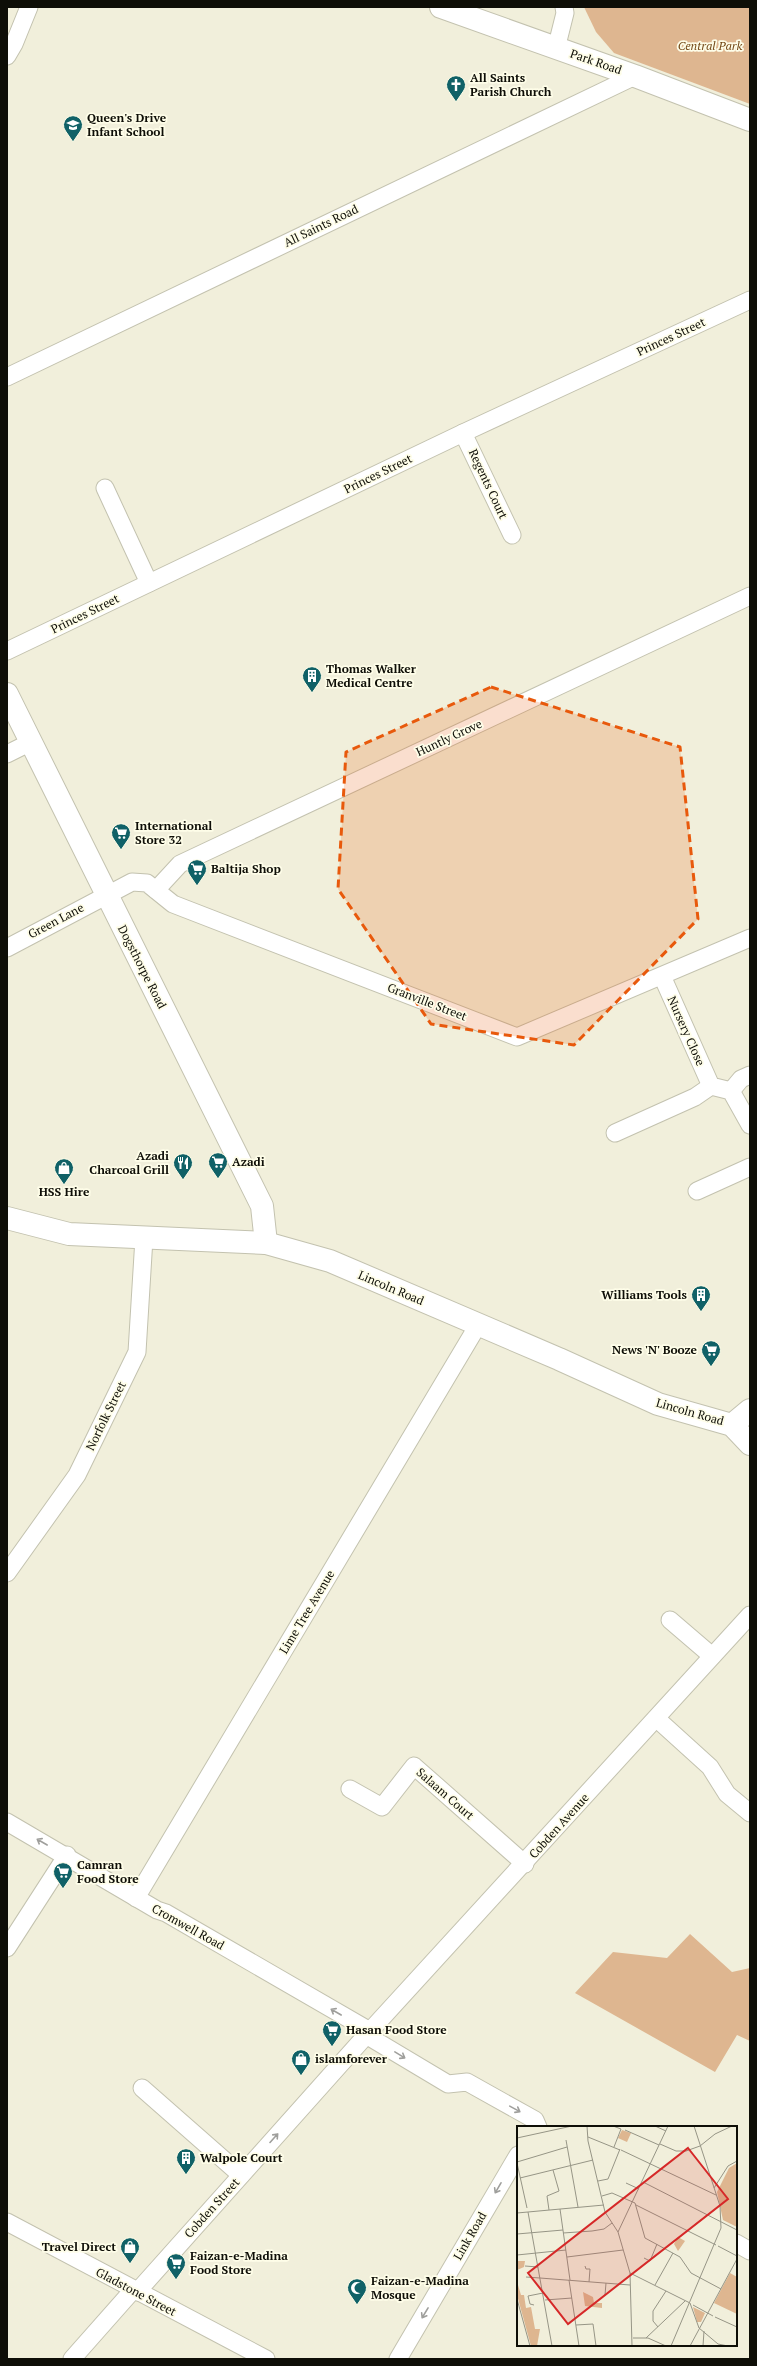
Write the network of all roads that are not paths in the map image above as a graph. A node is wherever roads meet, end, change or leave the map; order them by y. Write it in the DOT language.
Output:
graph roads {
  1 [pos="29,7"];
  2 [pos="441,7"];
  3 [pos="564,7"];
  4 [pos="556,48"];
  5 [pos="7,56"];
  6 [pos="635,76"];
  7 [pos="750,120"];
  8 [pos="750,300"];
  9 [pos="7,377"];
  10 [pos="463,433"];
  11 [pos="105,488"];
  12 [pos="512,535"];
  13 [pos="149,583"];
  14 [pos="750,596"];
  15 [pos="7,651"];
  16 [pos="7,694"];
  17 [pos="30,742"];
  18 [pos="7,754"];
  19 [pos="156,890"];
  20 [pos="106,894"];
  21 [pos="750,938"];
  22 [pos="7,948"];
  23 [pos="662,976"];
  24 [pos="750,1075"];
  25 [pos="711,1086"];
  26 [pos="732,1091"];
  27 [pos="750,1125"];
  28 [pos="616,1133"];
  29 [pos="750,1167"];
  30 [pos="697,1191"];
  31 [pos="7,1218"];
  32 [pos="144,1238"];
  33 [pos="266,1243"];
  34 [pos="478,1325"];
  35 [pos="750,1410"];
  36 [pos="732,1424"];
  37 [pos="750,1444"];
  38 [pos="7,1573"];
  39 [pos="750,1615"];
  40 [pos="670,1620"];
  41 [pos="712,1656"];
  42 [pos="657,1719"];
  43 [pos="350,1789"];
  44 [pos="750,1813"];
  45 [pos="7,1822"];
  46 [pos="67,1856"];
  47 [pos="525,1864"];
  48 [pos="136,1898"];
  49 [pos="7,1948"];
  50 [pos="368,2033"];
  51 [pos="142,2088"];
  52 [pos="538,2126"];
  53 [pos="517,2157"];
  54 [pos="241,2176"];
  55 [pos="10,2229"];
  56 [pos="737,2244"];
  57 [pos="750,2251"];
  58 [pos="135,2291"];
  59 [pos="72,2359"];
  60 [pos="266,2359"];
  61 [pos="398,2359"];
  1 -- 5 [label="street"];
  2 -- 4 [label="street, Park Road"];
  3 -- 4 [label="street"];
  4 -- 6 [label="street, Park Road"];
  6 -- 7 [label="street, Park Road"];
  6 -- 9 [label="street, All Saints Road"];
  8 -- 10 [label="street, Princes Street"];
  10 -- 12 [label="street, Regents Court"];
  10 -- 13 [label="street, Princes Street"];
  11 -- 13 [label="street"];
  13 -- 15 [label="street, Princes Street"];
  14 -- 19 [label="street, Huntly Grove"];
  16 -- 17 [label="street, Dogsthorpe Road"];
  17 -- 18 [label="street"];
  17 -- 20 [label="street, Dogsthorpe Road"];
  19 -- 20 [label="street, Granville Street"];
  19 -- 23 [label="street, Granville Street"];
  20 -- 22 [label="street, Green Lane"];
  20 -- 33 [label="street, Dogsthorpe Road"];
  21 -- 23 [label="street, Granville Street"];
  23 -- 25 [label="street, Nursery Close"];
  24 -- 26 [label="street"];
  25 -- 26 [label="street"];
  25 -- 28 [label="street"];
  26 -- 27 [label="street"];
  29 -- 30 [label="street"];
  31 -- 32 [label="street, Lincoln Road"];
  32 -- 33 [label="street, Lincoln Road"];
  32 -- 38 [label="street, Norfolk Street"];
  33 -- 34 [label="street, Lincoln Road"];
  34 -- 36 [label="street, Lincoln Road"];
  34 -- 48 [label="street, Lime Tree Avenue"];
  35 -- 36 [label="street"];
  36 -- 37 [label="street, Lincoln Road"];
  39 -- 41 [label="street, Cobden Avenue"];
  40 -- 41 [label="street"];
  41 -- 42 [label="street, Cobden Avenue"];
  42 -- 44 [label="street"];
  42 -- 47 [label="street, Cobden Avenue"];
  43 -- 47 [label="street, Salaam Court"];
  46 -- 45 [label="street, Cromwell Road, one-way"];
  46 -- 48 [label="street, Cromwell Road"];
  46 -- 49 [label="street"];
  47 -- 50 [label="street, Cobden Avenue"];
  50 -- 48 [label="street, Cromwell Road, one-way"];
  50 -- 52 [label="street, Cromwell Road, one-way"];
  54 -- 50 [label="street, Cobden Street, one-way"];
  51 -- 54 [label="street"];
  53 -- 61 [label="street, Link Road, one-way"];
  54 -- 58 [label="street, Cobden Street"];
  55 -- 58 [label="street, Gladstone Street"];
  56 -- 57 [label="street"];
  58 -- 59 [label="street, Cobden Street"];
  58 -- 60 [label="street, Gladstone Street"];
}
